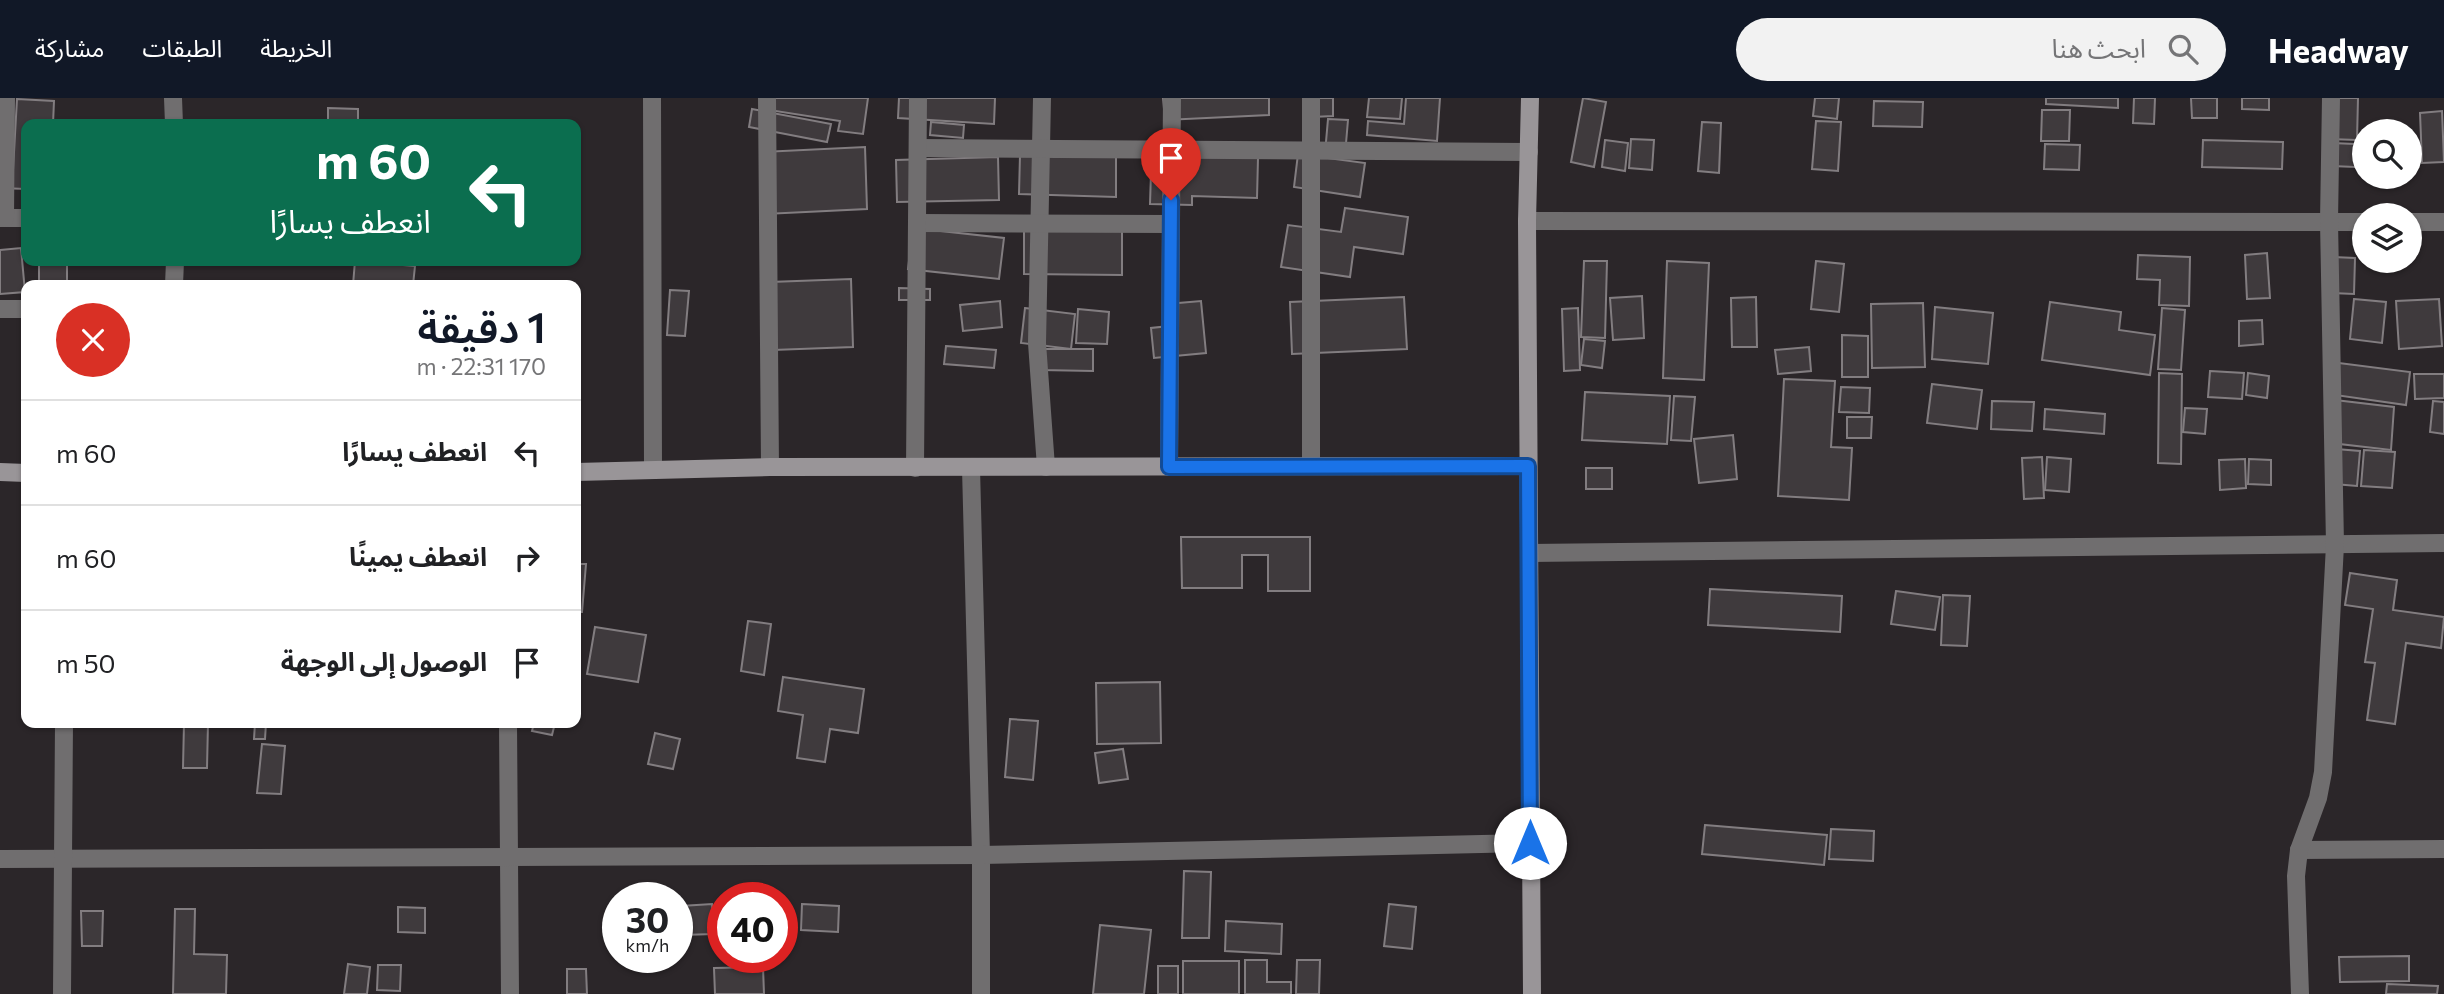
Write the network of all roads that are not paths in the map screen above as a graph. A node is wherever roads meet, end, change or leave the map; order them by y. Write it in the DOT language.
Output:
graph roads {
  1 [pos="6,98"];
  2 [pos="173,98"];
  3 [pos="652,98"];
  4 [pos="767,98"];
  5 [pos="918,98"];
  6 [pos="1042,98"];
  7 [pos="1172,98"];
  8 [pos="1311,98"];
  9 [pos="1530,98"];
  10 [pos="2331,98"];
  11 [pos="174,119"];
  12 [pos="918,148"];
  13 [pos="1041,148"];
  14 [pos="1172,150"];
  15 [pos="1311,150"];
  16 [pos="1529,152"];
  17 [pos="2,218"];
  18 [pos="21,218"];
  19 [pos="1527,221"];
  20 [pos="2329,221"];
  21 [pos="2352,222"];
  22 [pos="2422,222"];
  23 [pos="2444,222"];
  24 [pos="918,223"];
  25 [pos="1040,223"];
  26 [pos="1171,224"];
  27 [pos="0,309"];
  28 [pos="21,309"];
  29 [pos="1311,466"];
  30 [pos="1528,466"];
  31 [pos="770,467"];
  32 [pos="1046,467"];
  33 [pos="1169,467"];
  34 [pos="915,468"];
  35 [pos="971,468"];
  36 [pos="653,469"];
  37 [pos="0,472"];
  38 [pos="581,472"];
  39 [pos="21,473"];
  40 [pos="2444,542"];
  41 [pos="2335,545"];
  42 [pos="1529,553"];
  43 [pos="64,728"];
  44 [pos="508,728"];
  45 [pos="1530,843"];
  46 [pos="2444,849"];
  47 [pos="2299,850"];
  48 [pos="981,855"];
  49 [pos="0,859"];
  50 [pos="510,859"];
  51 [pos="63,860"];
  52 [pos="62,994"];
  53 [pos="510,994"];
  54 [pos="981,994"];
  55 [pos="1532,994"];
  56 [pos="2300,994"];
  1 -- 17 [label="street"];
  2 -- 11 [label="street"];
  3 -- 36 [label="street"];
  4 -- 31 [label="street"];
  5 -- 12 [label="street"];
  6 -- 13 [label="street"];
  7 -- 14 [label="street"];
  8 -- 15 [label="street"];
  9 -- 16 [label="street"];
  10 -- 20 [label="street"];
  12 -- 13 [label="street"];
  12 -- 24 [label="street"];
  13 -- 14 [label="street"];
  13 -- 25 [label="street"];
  14 -- 15 [label="street"];
  14 -- 26 [label="street"];
  15 -- 16 [label="street"];
  15 -- 29 [label="street"];
  16 -- 19 [label="street"];
  17 -- 18 [label="street"];
  19 -- 20 [label="street"];
  19 -- 30 [label="street"];
  20 -- 21 [label="street"];
  20 -- 41 [label="street"];
  22 -- 23 [label="street"];
  24 -- 25 [label="street"];
  24 -- 34 [label="street"];
  25 -- 26 [label="street"];
  25 -- 32 [label="street"];
  26 -- 33 [label="street"];
  27 -- 28 [label="street"];
  29 -- 30 [label="street"];
  29 -- 33 [label="street"];
  30 -- 42 [label="street"];
  31 -- 34 [label="street"];
  31 -- 36 [label="street"];
  32 -- 33 [label="street"];
  32 -- 35 [label="street"];
  34 -- 35 [label="street"];
  35 -- 48 [label="street"];
  36 -- 38 [label="street"];
  37 -- 39 [label="street"];
  40 -- 41 [label="street"];
  41 -- 42 [label="street"];
  41 -- 47 [label="street"];
  42 -- 45 [label="street"];
  43 -- 51 [label="street"];
  44 -- 50 [label="street"];
  45 -- 48 [label="street"];
  45 -- 55 [label="street"];
  46 -- 47 [label="street"];
  47 -- 56 [label="street"];
  48 -- 50 [label="street"];
  48 -- 54 [label="street"];
  49 -- 51 [label="street"];
  50 -- 51 [label="street"];
  50 -- 53 [label="street"];
  51 -- 52 [label="street"];
}
